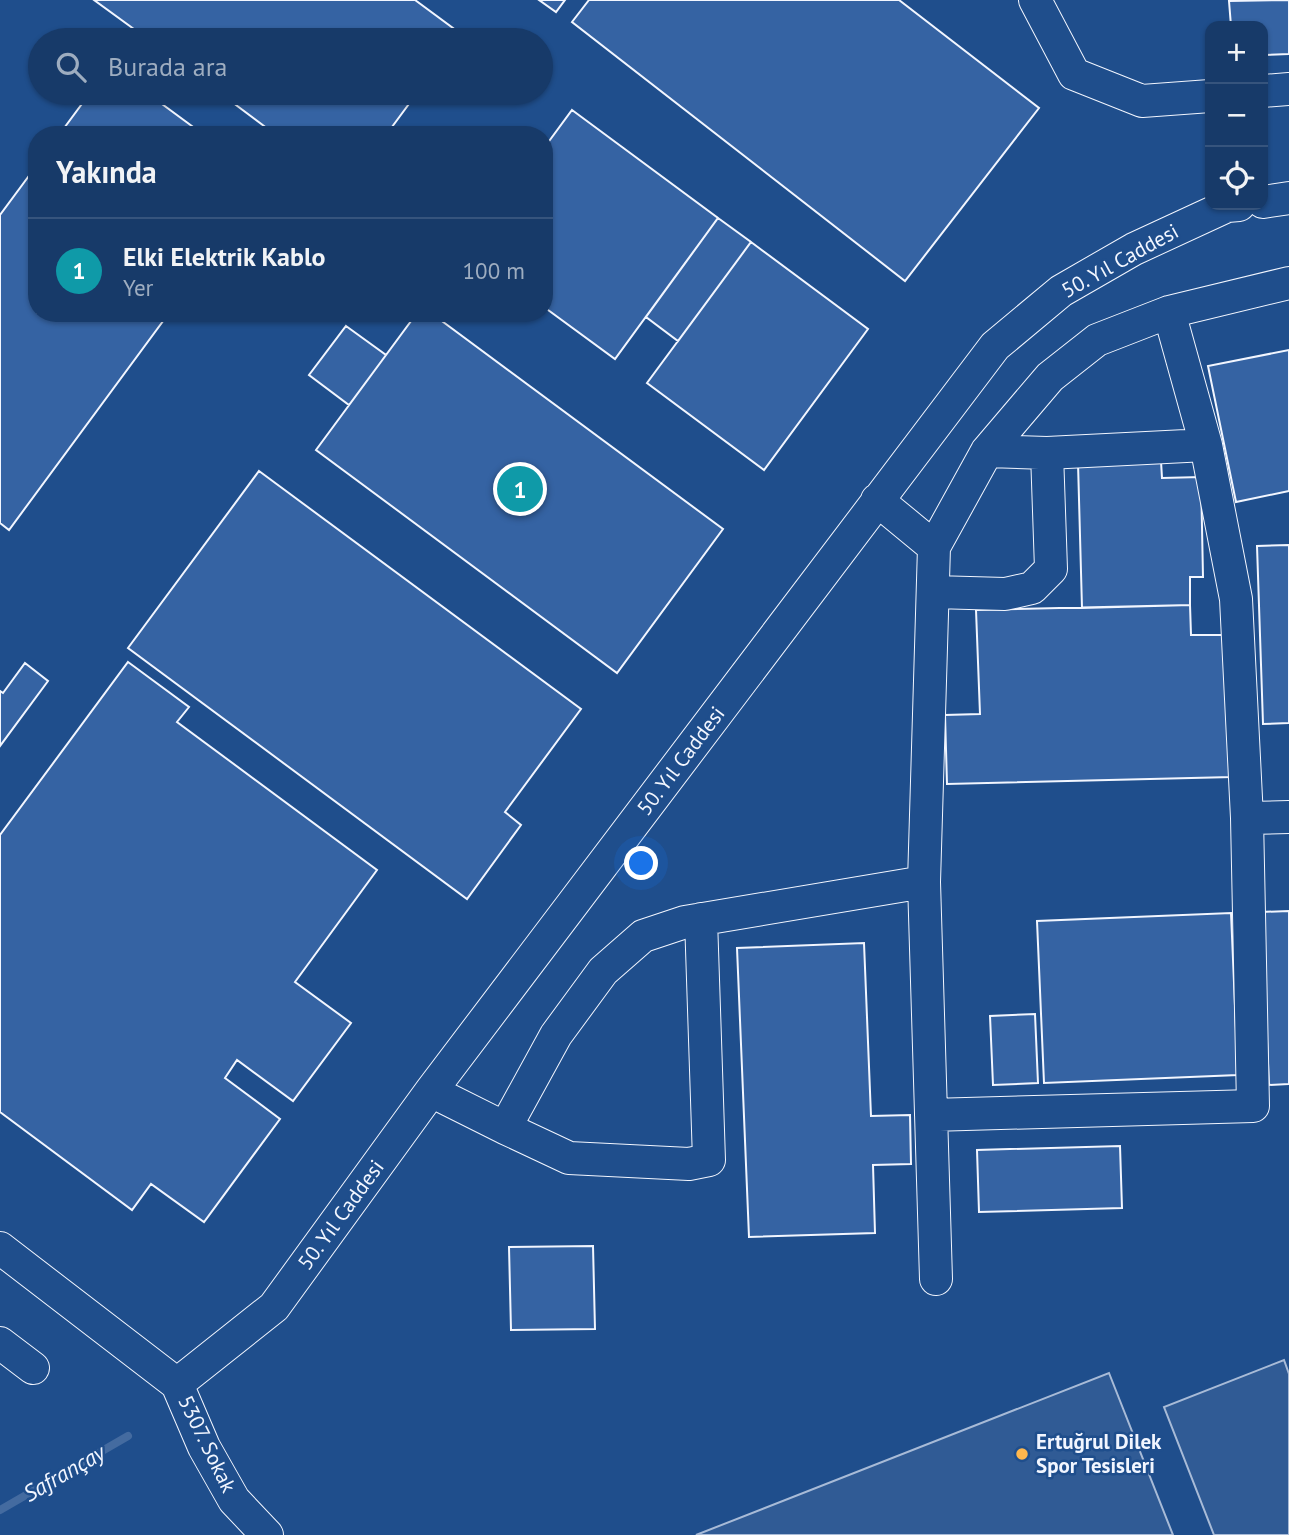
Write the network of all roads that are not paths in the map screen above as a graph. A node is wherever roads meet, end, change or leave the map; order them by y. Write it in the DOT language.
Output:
graph roads {
  1 [pos="1035,0"];
  2 [pos="1289,89"];
  3 [pos="1268,91"];
  4 [pos="1205,96"];
  5 [pos="1289,198"];
  6 [pos="1268,201"];
  7 [pos="1218,210"];
  8 [pos="1289,283"];
  9 [pos="1169,312"];
  10 [pos="1206,445"];
  11 [pos="987,451"];
  12 [pos="1047,453"];
  13 [pos="877,500"];
  14 [pos="934,547"];
  15 [pos="934,592"];
  16 [pos="1289,817"];
  17 [pos="1247,818"];
  18 [pos="924,882"];
  19 [pos="701,919"];
  20 [pos="432,1091"];
  21 [pos="931,1115"];
  22 [pos="505,1128"];
  23 [pos="0,1248"];
  24 [pos="936,1279"];
  25 [pos="0,1343"];
  26 [pos="33,1368"];
  27 [pos="177,1384"];
  28 [pos="267,1535"];
  1 -- 4 [label="street"];
  2 -- 3 [label="street"];
  5 -- 6 [label="street"];
  7 -- 13 [label="street, 50. Yıl Caddesi"];
  8 -- 9 [label="street"];
  9 -- 10 [label="street"];
  9 -- 11 [label="street"];
  10 -- 12 [label="street"];
  10 -- 17 [label="street"];
  11 -- 12 [label="street"];
  11 -- 14 [label="street"];
  12 -- 15 [label="street"];
  13 -- 14 [label="street"];
  13 -- 20 [label="street, 50. Yıl Caddesi"];
  14 -- 15 [label="street"];
  15 -- 18 [label="street"];
  16 -- 17 [label="street"];
  17 -- 21 [label="street"];
  18 -- 19 [label="street"];
  18 -- 21 [label="street"];
  19 -- 22 [label="street"];
  19 -- 22 [label="street"];
  20 -- 22 [label="street"];
  20 -- 27 [label="street, 50. Yıl Caddesi"];
  21 -- 24 [label="street"];
  23 -- 27 [label="street"];
  25 -- 26 [label="street"];
  27 -- 28 [label="street, 5307. Sokak"];
}
